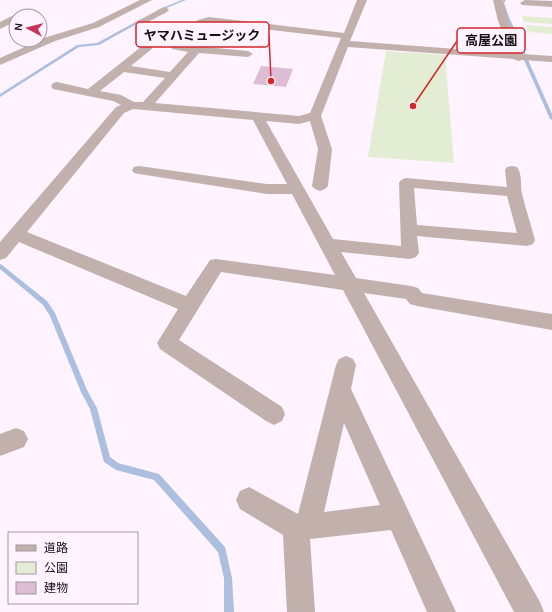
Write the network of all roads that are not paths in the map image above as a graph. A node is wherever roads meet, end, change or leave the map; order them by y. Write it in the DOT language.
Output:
graph roads {
  1 [pos="147,0"];
  2 [pos="362,0"];
  3 [pos="498,0"];
  4 [pos="525,2"];
  5 [pos="552,4"];
  6 [pos="128,9"];
  7 [pos="164,10"];
  8 [pos="152,15"];
  9 [pos="140,23"];
  10 [pos="346,40"];
  11 [pos="150,45"];
  12 [pos="196,50"];
  13 [pos="248,54"];
  14 [pos="523,58"];
  15 [pos="552,60"];
  16 [pos="0,62"];
  17 [pos="122,68"];
  18 [pos="173,76"];
  19 [pos="57,86"];
  20 [pos="90,93"];
  21 [pos="131,105"];
  22 [pos="147,105"];
  23 [pos="257,116"];
  24 [pos="315,116"];
  25 [pos="139,170"];
  26 [pos="512,170"];
  27 [pos="320,186"];
  28 [pos="297,189"];
  29 [pos="514,192"];
  30 [pos="408,230"];
  31 [pos="6,243"];
  32 [pos="326,244"];
  33 [pos="349,285"];
  34 [pos="191,306"];
  35 [pos="552,322"];
  36 [pos="274,414"];
  37 [pos="249,500"];
  38 [pos="397,516"];
  39 [pos="302,527"];
  40 [pos="301,612"];
  41 [pos="442,612"];
  42 [pos="530,612"];
  1 -- 6 [label="street"];
  2 -- 10 [label="street"];
  3 -- 14 [label="street"];
  4 -- 5 [label="street"];
  6 -- 8 [label="street"];
  6 -- 16 [label="street"];
  7 -- 8 [label="street"];
  8 -- 9 [label="street"];
  10 -- 12 [label="street"];
  10 -- 14 [label="street"];
  10 -- 24 [label="street"];
  11 -- 17 [label="street"];
  12 -- 13 [label="street"];
  12 -- 18 [label="street"];
  14 -- 15 [label="street"];
  17 -- 18 [label="street"];
  17 -- 20 [label="street"];
  18 -- 22 [label="street"];
  19 -- 20 [label="street"];
  20 -- 21 [label="street"];
  21 -- 22 [label="street"];
  21 -- 31 [label="street"];
  22 -- 23 [label="street"];
  23 -- 24 [label="street"];
  23 -- 28 [label="street"];
  24 -- 27 [label="street"];
  25 -- 28 [label="street"];
  26 -- 29 [label="street"];
  28 -- 32 [label="street"];
  29 -- 30 [label="street"];
  29 -- 30 [label="street"];
  30 -- 32 [label="street"];
  31 -- 34 [label="street"];
  32 -- 33 [label="street"];
  33 -- 34 [label="street"];
  33 -- 35 [label="street"];
  33 -- 42 [label="street"];
  34 -- 36 [label="street"];
  37 -- 39 [label="street"];
  38 -- 39 [label="street"];
  38 -- 39 [label="street"];
  38 -- 41 [label="street"];
  39 -- 40 [label="street"];
}
